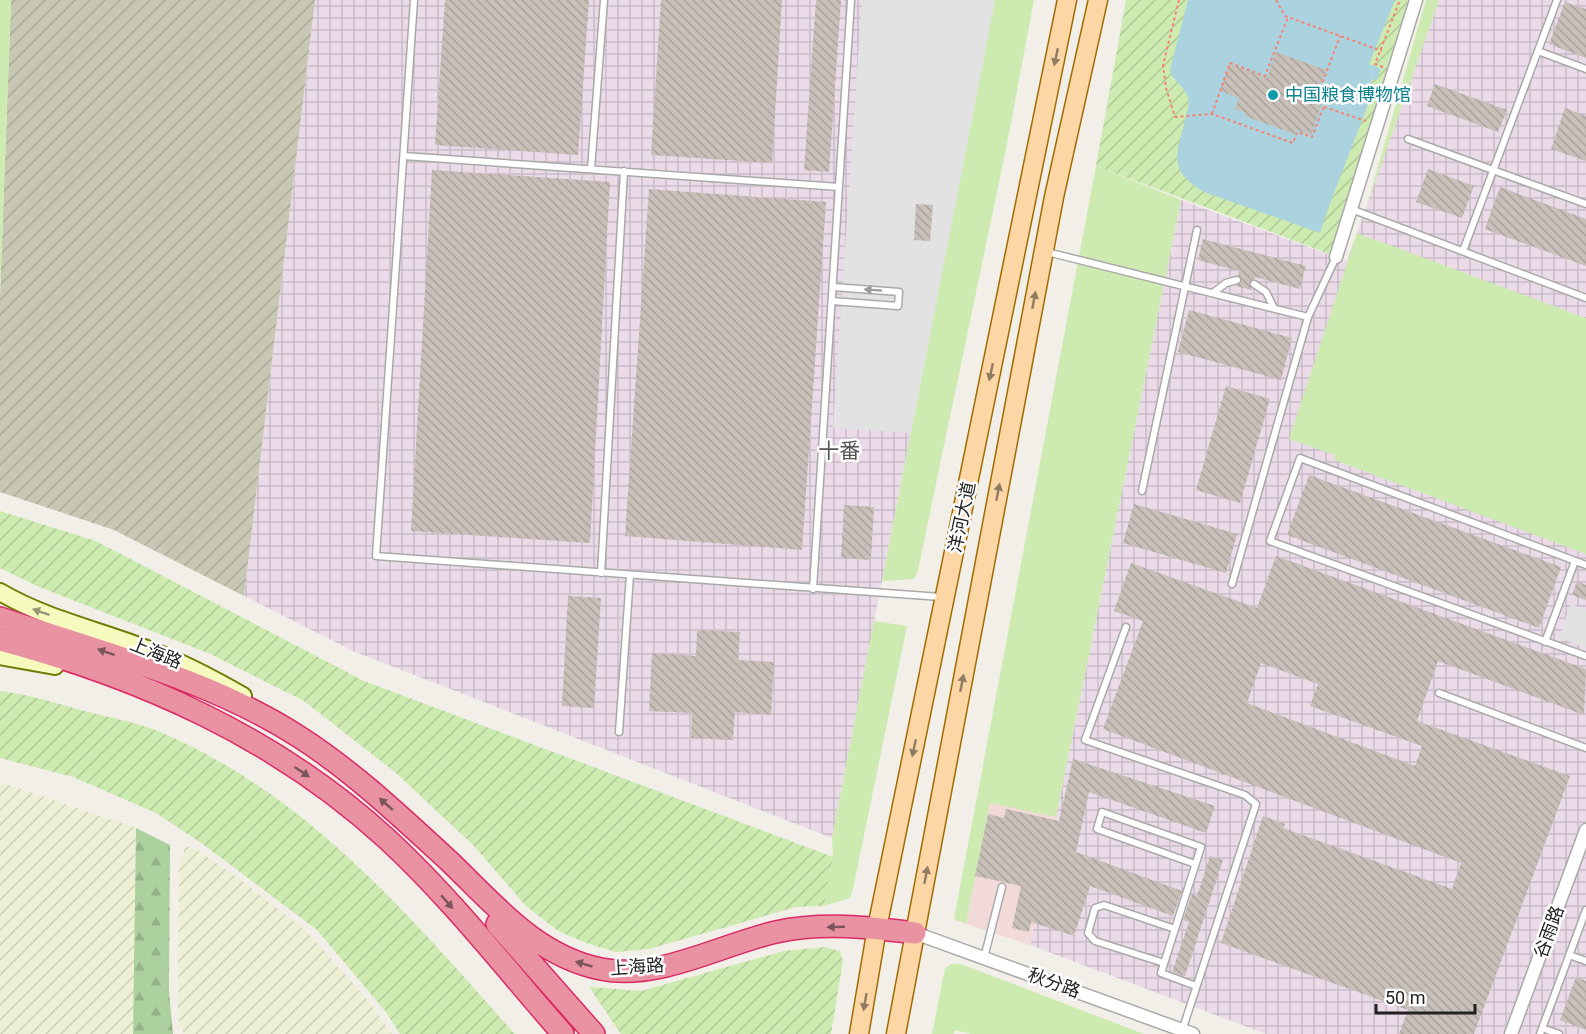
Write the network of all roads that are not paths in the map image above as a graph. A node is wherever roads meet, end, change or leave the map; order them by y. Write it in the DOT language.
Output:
graph roads {
  1 [pos="414,0"];
  2 [pos="604,0"];
  3 [pos="851,0"];
  4 [pos="1067,0"];
  5 [pos="1098,0"];
  6 [pos="1416,0"];
  7 [pos="1557,0"];
  8 [pos="1538,51"];
  9 [pos="1586,69"];
  10 [pos="1408,139"];
  11 [pos="404,156"];
  12 [pos="591,169"];
  13 [pos="1493,170"];
  14 [pos="624,171"];
  15 [pos="839,187"];
  16 [pos="1586,204"];
  17 [pos="1351,209"];
  18 [pos="1197,230"];
  19 [pos="1043,251"];
  20 [pos="1463,251"];
  21 [pos="1336,257"];
  22 [pos="1237,279"];
  23 [pos="1254,284"];
  24 [pos="1185,286"];
  25 [pos="833,287"];
  26 [pos="1213,293"];
  27 [pos="1586,298"];
  28 [pos="832,301"];
  29 [pos="1274,308"];
  30 [pos="1308,317"];
  31 [pos="1142,491"];
  32 [pos="1575,561"];
  33 [pos="1586,565"];
  34 [pos="601,573"];
  35 [pos="630,575"];
  36 [pos="1232,584"];
  37 [pos="813,589"];
  38 [pos="0,592"];
  39 [pos="945,598"];
  40 [pos="0,618"];
  41 [pos="1126,627"];
  42 [pos="0,640"];
  43 [pos="1545,642"];
  44 [pos="0,656"];
  45 [pos="1586,656"];
  46 [pos="1439,693"];
  47 [pos="619,732"];
  48 [pos="300,737"];
  49 [pos="1586,748"];
  50 [pos="278,756"];
  51 [pos="406,821"];
  52 [pos="1586,830"];
  53 [pos="1196,864"];
  54 [pos="1002,887"];
  55 [pos="1586,910"];
  56 [pos="877,928"];
  57 [pos="1175,928"];
  58 [pos="915,933"];
  59 [pos="1569,955"];
  60 [pos="984,958"];
  61 [pos="1586,961"];
  62 [pos="1164,963"];
  63 [pos="1196,986"];
  64 [pos="1541,1031"];
  65 [pos="1185,1033"];
  66 [pos="563,1034"];
  67 [pos="594,1034"];
  68 [pos="859,1034"];
  69 [pos="896,1034"];
  70 [pos="1511,1034"];
  71 [pos="1559,1034"];
  1 -- 11 [label="lane"];
  2 -- 12 [label="lane"];
  3 -- 15 [label="lane"];
  4 -- 39 [label="main road, 洋河大道, one-way"];
  5 -- 19 [label="main road, 洋河大道"];
  6 -- 17 [label="street"];
  7 -- 8 [label="lane"];
  8 -- 9 [label="lane"];
  8 -- 13 [label="lane"];
  10 -- 13 [label="lane"];
  11 -- 12 [label="lane"];
  11 -- 34 [label="lane"];
  12 -- 14 [label="lane"];
  13 -- 16 [label="lane"];
  13 -- 20 [label="lane"];
  14 -- 15 [label="lane"];
  14 -- 34 [label="lane"];
  15 -- 25 [label="lane"];
  17 -- 20 [label="lane"];
  17 -- 21 [label="street"];
  18 -- 24 [label="lane"];
  19 -- 24 [label="lane"];
  58 -- 19 [label="main road, 洋河大道, one-way"];
  20 -- 27 [label="lane"];
  21 -- 30 [label="lane"];
  22 -- 26 [label="lane"];
  23 -- 29 [label="lane"];
  24 -- 26 [label="lane"];
  24 -- 31 [label="lane"];
  25 -- 28 [label="lane"];
  28 -- 25 [label="lane, one-way"];
  26 -- 29 [label="lane"];
  28 -- 37 [label="lane"];
  29 -- 30 [label="lane"];
  30 -- 36 [label="lane"];
  32 -- 33 [label="lane"];
  32 -- 43 [label="lane"];
  32 -- 43 [label="lane"];
  34 -- 35 [label="lane"];
  35 -- 37 [label="lane"];
  35 -- 47 [label="lane"];
  37 -- 39 [label="lane"];
  48 -- 38 [label="main road, 上海路, one-way"];
  39 -- 56 [label="main road, 洋河大道, one-way"];
  48 -- 40 [label="highway, 上海路, one-way"];
  41 -- 63 [label="lane"];
  42 -- 50 [label="highway, 上海路"];
  43 -- 45 [label="lane"];
  44 -- 50 [label="main road, 上海路"];
  46 -- 49 [label="lane"];
  51 -- 48 [label="highway, 上海路, one-way"];
  50 -- 66 [label="highway, 上海路, one-way"];
  56 -- 51 [label="highway, 上海路, one-way"];
  51 -- 67 [label="highway, 上海路"];
  52 -- 70 [label="street, 谷雨路"];
  53 -- 53 [label="lane"];
  53 -- 57 [label="lane"];
  54 -- 60 [label="lane"];
  55 -- 59 [label="lane"];
  56 -- 58 [label="highway, 上海路"];
  56 -- 68 [label="main road, 洋河大道, one-way"];
  57 -- 62 [label="lane"];
  57 -- 62 [label="lane"];
  58 -- 60 [label="street, 秋分路"];
  58 -- 69 [label="main road, 洋河大道"];
  59 -- 61 [label="lane"];
  59 -- 64 [label="lane"];
  60 -- 65 [label="street, 秋分路"];
  62 -- 63 [label="lane"];
  63 -- 65 [label="lane"];
  64 -- 71 [label="lane"];
}
